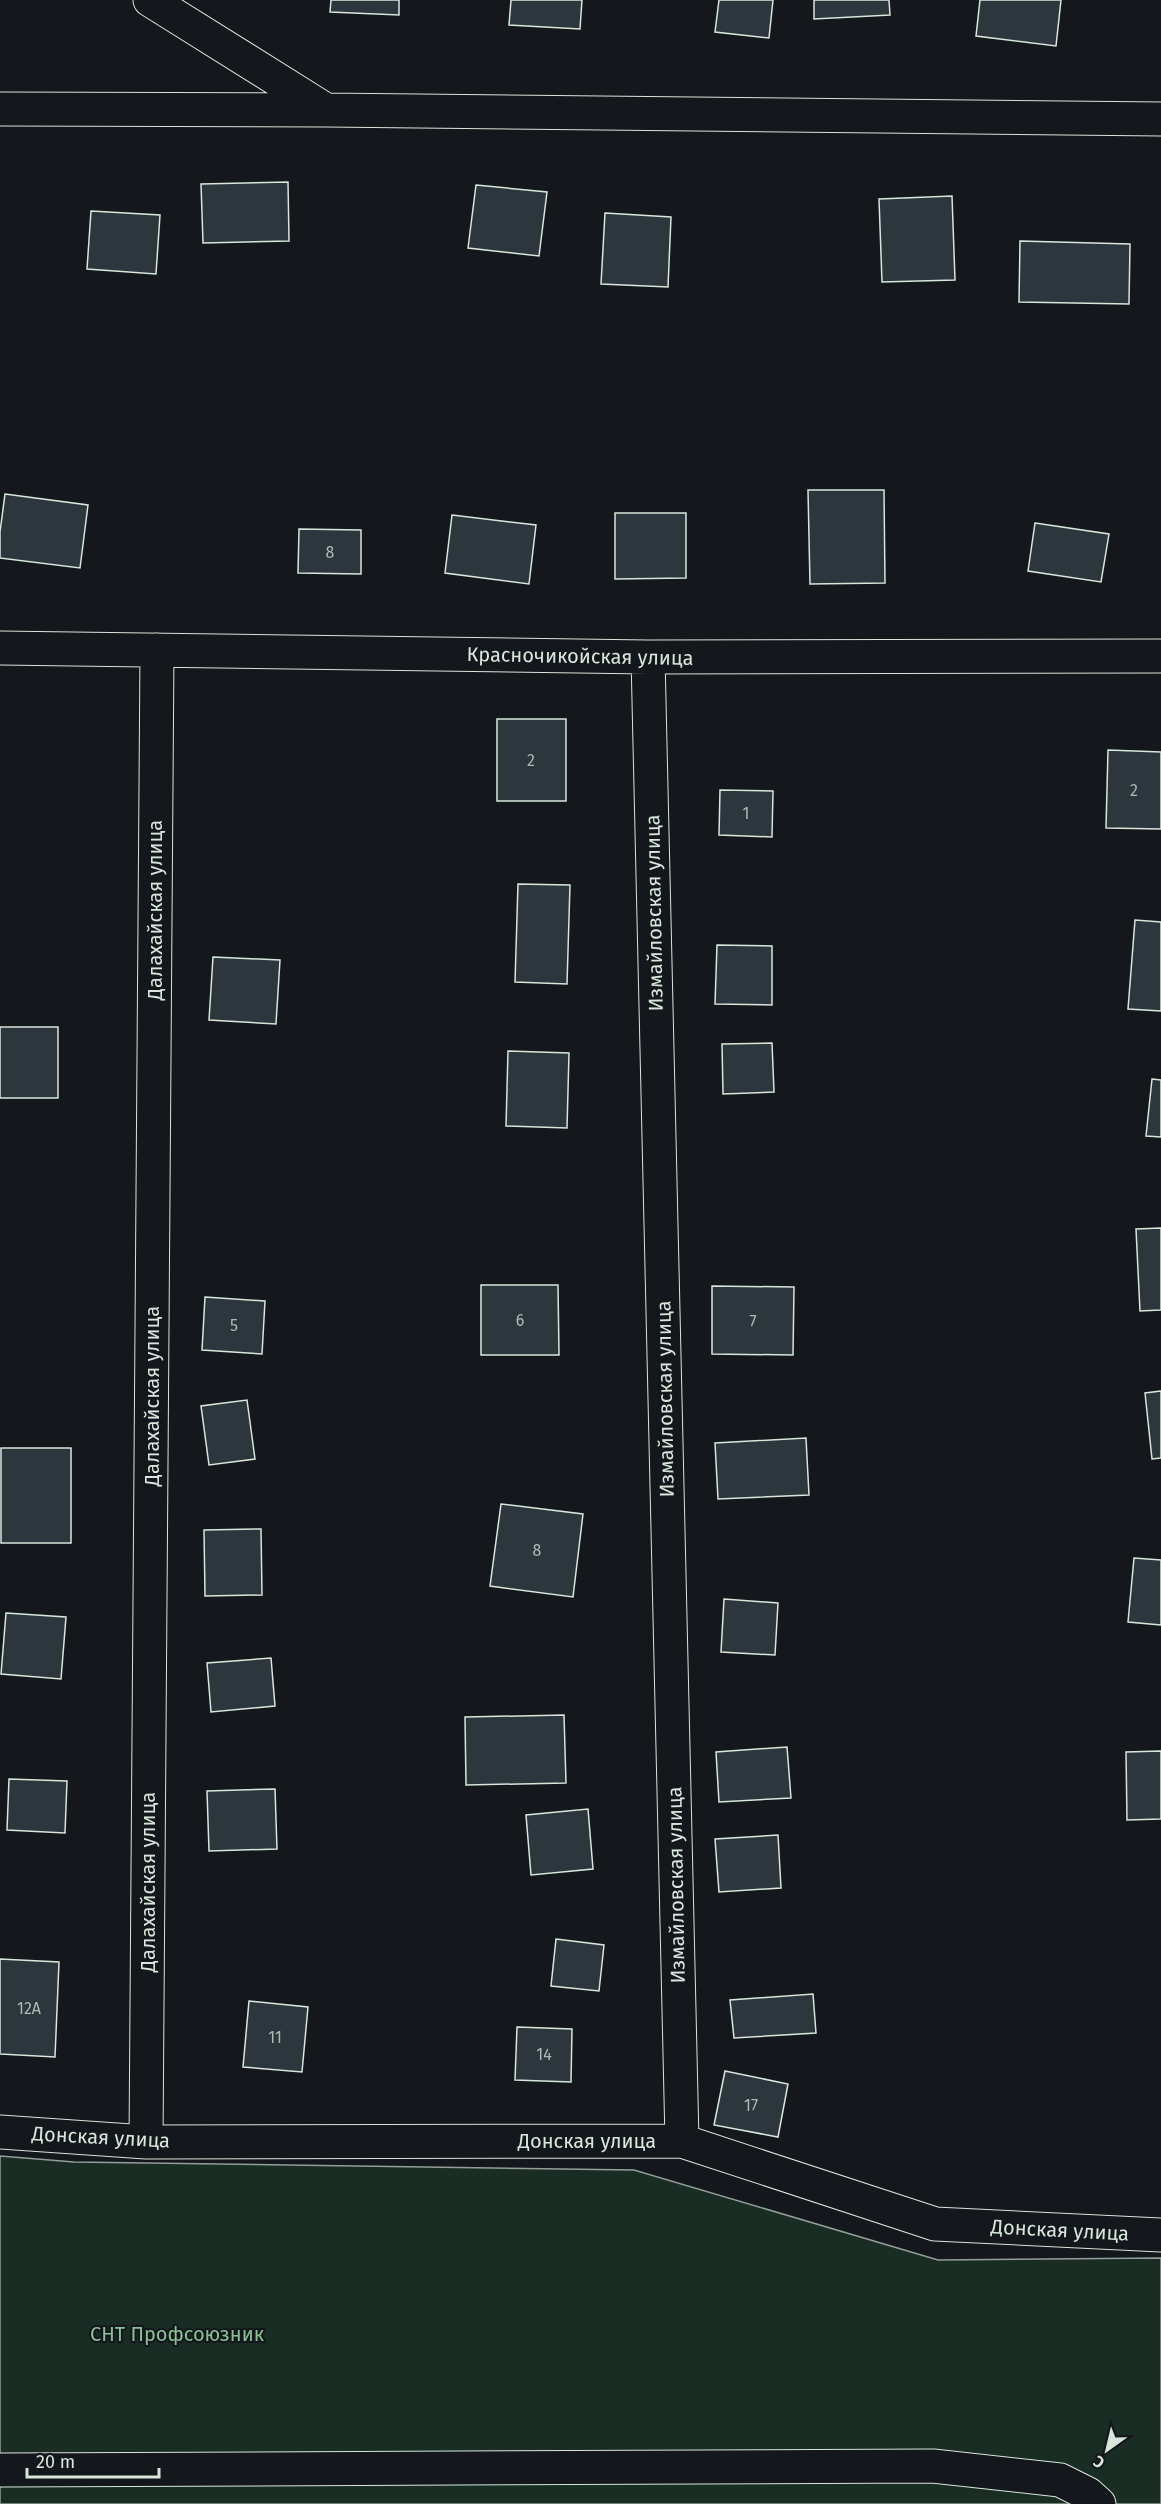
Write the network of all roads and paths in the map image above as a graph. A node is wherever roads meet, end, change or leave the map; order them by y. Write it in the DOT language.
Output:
graph roads {
  1 [pos="150,0"];
  2 [pos="0,109"];
  3 [pos="326,110"];
  4 [pos="1161,119"];
  5 [pos="0,648"];
  6 [pos="157,650"];
  7 [pos="1161,656"];
  8 [pos="648,657"];
  9 [pos="0,2132"];
  10 [pos="682,2141"];
  11 [pos="147,2142"];
  12 [pos="1161,2235"];
  13 [pos="0,2470"];
  14 [pos="1099,2504"];
  1 -- 3 [label="street"];
  2 -- 3 [label="street"];
  3 -- 4 [label="street"];
  5 -- 6 [label="street, Красночикойская улица"];
  6 -- 8 [label="street, Красночикойская улица"];
  6 -- 11 [label="street, Далахайская улица"];
  7 -- 8 [label="street, Красночикойская улица"];
  8 -- 10 [label="street, Измайловская улица"];
  9 -- 11 [label="street, Донская улица"];
  10 -- 11 [label="street, Донская улица"];
  10 -- 12 [label="street, Донская улица"];
  13 -- 14 [label="street"];
}
